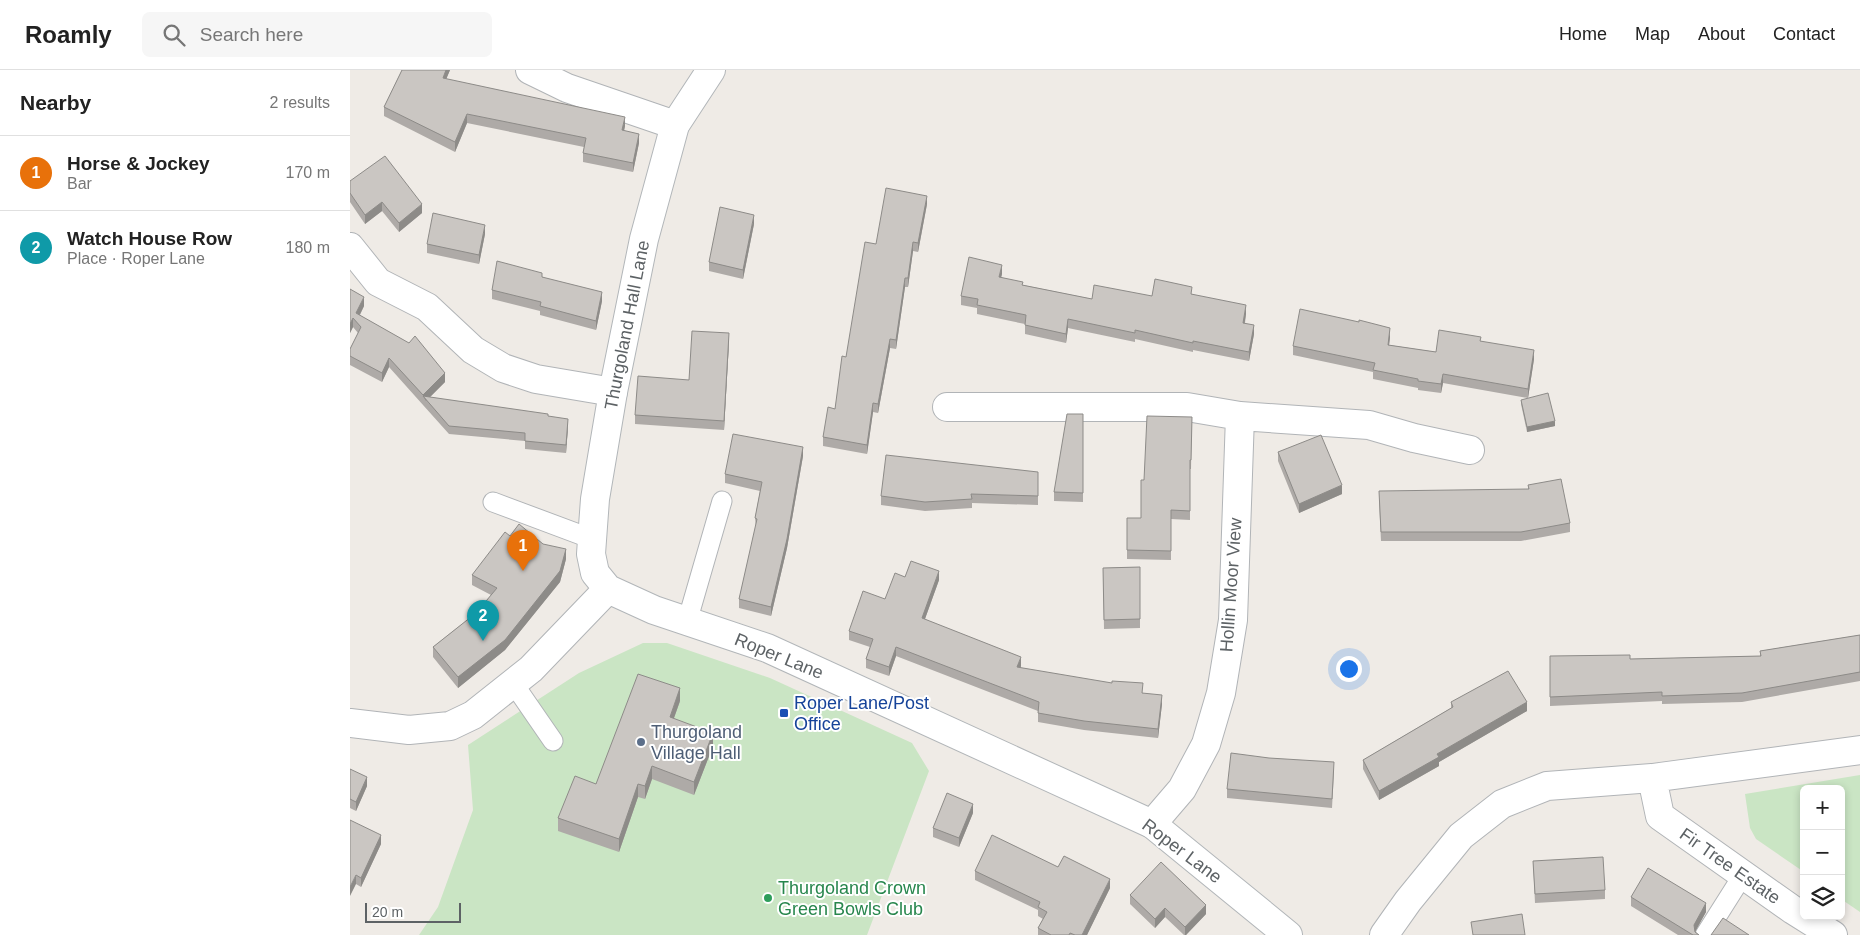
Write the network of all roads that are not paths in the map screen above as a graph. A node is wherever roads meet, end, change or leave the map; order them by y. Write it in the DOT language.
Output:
graph roads {
  1 [pos="530,70"];
  2 [pos="711,70"];
  3 [pos="675,125"];
  4 [pos="350,247"];
  5 [pos="613,392"];
  6 [pos="947,407"];
  7 [pos="1240,416"];
  8 [pos="1470,450"];
  9 [pos="722,501"];
  10 [pos="493,502"];
  11 [pos="592,538"];
  12 [pos="608,589"];
  13 [pos="687,622"];
  14 [pos="513,682"];
  15 [pos="350,723"];
  16 [pos="553,741"];
  17 [pos="1860,750"];
  18 [pos="1652,778"];
  19 [pos="1152,824"];
  20 [pos="1743,875"];
  21 [pos="1288,935"];
  22 [pos="1384,935"];
  23 [pos="1705,935"];
  24 [pos="1833,935"];
  1 -- 3 [label="street"];
  2 -- 3 [label="street, Thurgoland Hall Lane"];
  3 -- 5 [label="street, Thurgoland Hall Lane"];
  4 -- 5 [label="street"];
  5 -- 11 [label="street, Thurgoland Hall Lane"];
  6 -- 7 [label="street"];
  7 -- 8 [label="street"];
  7 -- 19 [label="street, Hollin Moor View"];
  9 -- 13 [label="lane"];
  10 -- 11 [label="lane"];
  11 -- 12 [label="street, Thurgoland Hall Lane"];
  12 -- 13 [label="street, Roper Lane"];
  12 -- 14 [label="street"];
  13 -- 19 [label="street, Roper Lane"];
  14 -- 15 [label="street"];
  14 -- 16 [label="lane"];
  17 -- 18 [label="street"];
  18 -- 20 [label="street, Fir Tree Estate"];
  18 -- 22 [label="street"];
  19 -- 21 [label="street, Roper Lane"];
  20 -- 23 [label="lane"];
  20 -- 24 [label="street, Fir Tree Estate"];
}
